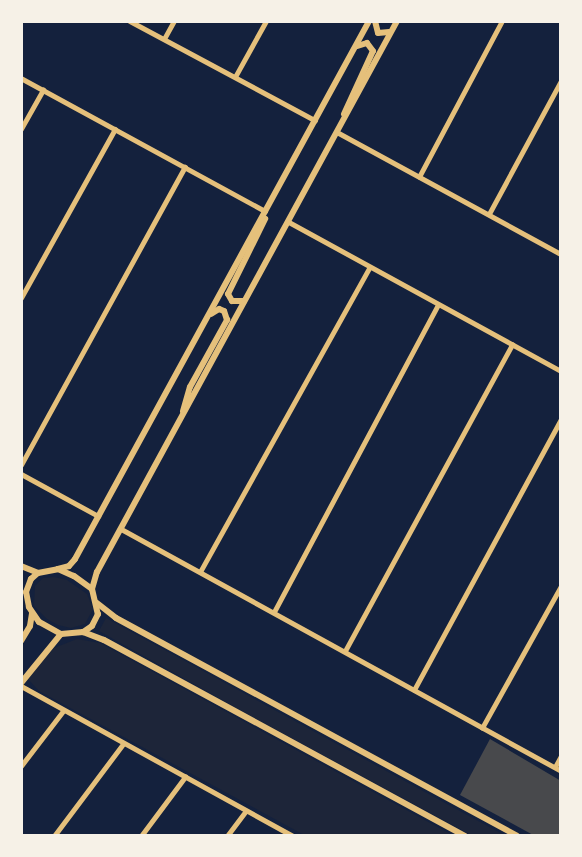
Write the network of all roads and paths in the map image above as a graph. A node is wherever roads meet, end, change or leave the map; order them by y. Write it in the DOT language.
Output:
graph roads {
  1 [pos="130,21"];
  2 [pos="174,21"];
  3 [pos="266,21"];
  4 [pos="369,21"];
  5 [pos="375,21"];
  6 [pos="397,21"];
  7 [pos="502,21"];
  8 [pos="392,30"];
  9 [pos="164,39"];
  10 [pos="355,47"];
  11 [pos="235,77"];
  12 [pos="21,78"];
  13 [pos="561,81"];
  14 [pos="43,89"];
  15 [pos="315,120"];
  16 [pos="21,129"];
  17 [pos="115,129"];
  18 [pos="339,129"];
  19 [pos="185,167"];
  20 [pos="419,177"];
  21 [pos="272,197"];
  22 [pos="265,211"];
  23 [pos="488,214"];
  24 [pos="289,222"];
  25 [pos="561,254"];
  26 [pos="369,268"];
  27 [pos="21,298"];
  28 [pos="245,300"];
  29 [pos="438,305"];
  30 [pos="206,319"];
  31 [pos="512,345"];
  32 [pos="561,371"];
  33 [pos="561,419"];
  34 [pos="178,426"];
  35 [pos="21,465"];
  36 [pos="21,474"];
  37 [pos="98,516"];
  38 [pos="121,529"];
  39 [pos="21,566"];
  40 [pos="58,569"];
  41 [pos="200,572"];
  42 [pos="38,573"];
  43 [pos="561,586"];
  44 [pos="92,589"];
  45 [pos="21,596"];
  46 [pos="97,603"];
  47 [pos="28,604"];
  48 [pos="274,612"];
  49 [pos="32,613"];
  50 [pos="83,632"];
  51 [pos="61,634"];
  52 [pos="21,641"];
  53 [pos="345,651"];
  54 [pos="21,684"];
  55 [pos="414,690"];
  56 [pos="63,710"];
  57 [pos="482,728"];
  58 [pos="123,744"];
  59 [pos="561,756"];
  60 [pos="21,766"];
  61 [pos="558,769"];
  62 [pos="185,777"];
  63 [pos="246,811"];
  64 [pos="54,836"];
  65 [pos="141,836"];
  66 [pos="227,836"];
  67 [pos="293,836"];
  68 [pos="465,836"];
  69 [pos="517,836"];
  1 -- 9 [label="street"];
  2 -- 9 [label="street"];
  3 -- 11 [label="street"];
  4 -- 10 [label="main road"];
  5 -- 8 [label="main road"];
  6 -- 8 [label="main road"];
  7 -- 20 [label="street"];
  8 -- 18 [label="main road"];
  9 -- 11 [label="street"];
  10 -- 15 [label="main road"];
  10 -- 18 [label="main road"];
  11 -- 15 [label="street"];
  12 -- 14 [label="street"];
  13 -- 23 [label="street"];
  14 -- 16 [label="street"];
  14 -- 17 [label="street"];
  15 -- 21 [label="main road"];
  17 -- 19 [label="street"];
  17 -- 27 [label="street"];
  18 -- 20 [label="street"];
  18 -- 24 [label="main road"];
  19 -- 22 [label="street"];
  19 -- 35 [label="street"];
  20 -- 23 [label="street"];
  21 -- 22 [label="main road"];
  21 -- 28 [label="main road"];
  22 -- 30 [label="main road"];
  23 -- 25 [label="street"];
  24 -- 26 [label="street"];
  24 -- 28 [label="main road"];
  26 -- 29 [label="street"];
  26 -- 41 [label="street"];
  28 -- 34 [label="main road"];
  29 -- 31 [label="street"];
  29 -- 48 [label="street"];
  30 -- 34 [label="main road"];
  30 -- 37 [label="main road"];
  31 -- 32 [label="street"];
  31 -- 53 [label="street"];
  33 -- 55 [label="street"];
  34 -- 38 [label="main road"];
  36 -- 37 [label="street"];
  37 -- 40 [label="main road"];
  38 -- 41 [label="street"];
  38 -- 44 [label="main road"];
  39 -- 42 [label="main road"];
  40 -- 42 [label="main road"];
  40 -- 44 [label="main road"];
  41 -- 48 [label="street"];
  42 -- 47 [label="main road"];
  43 -- 57 [label="street"];
  44 -- 46 [label="main road"];
  45 -- 47 [label="main road"];
  46 -- 50 [label="main road"];
  46 -- 69 [label="main road"];
  47 -- 49 [label="main road"];
  48 -- 53 [label="street"];
  49 -- 51 [label="main road"];
  49 -- 52 [label="main road"];
  50 -- 51 [label="main road"];
  50 -- 68 [label="main road"];
  51 -- 54 [label="main road"];
  53 -- 55 [label="street"];
  54 -- 56 [label="street"];
  55 -- 57 [label="street"];
  56 -- 58 [label="street"];
  56 -- 60 [label="street"];
  57 -- 61 [label="street"];
  58 -- 62 [label="street"];
  58 -- 64 [label="street"];
  59 -- 61 [label="street"];
  62 -- 63 [label="street"];
  62 -- 65 [label="street"];
  63 -- 66 [label="street"];
  63 -- 67 [label="street"];
}
